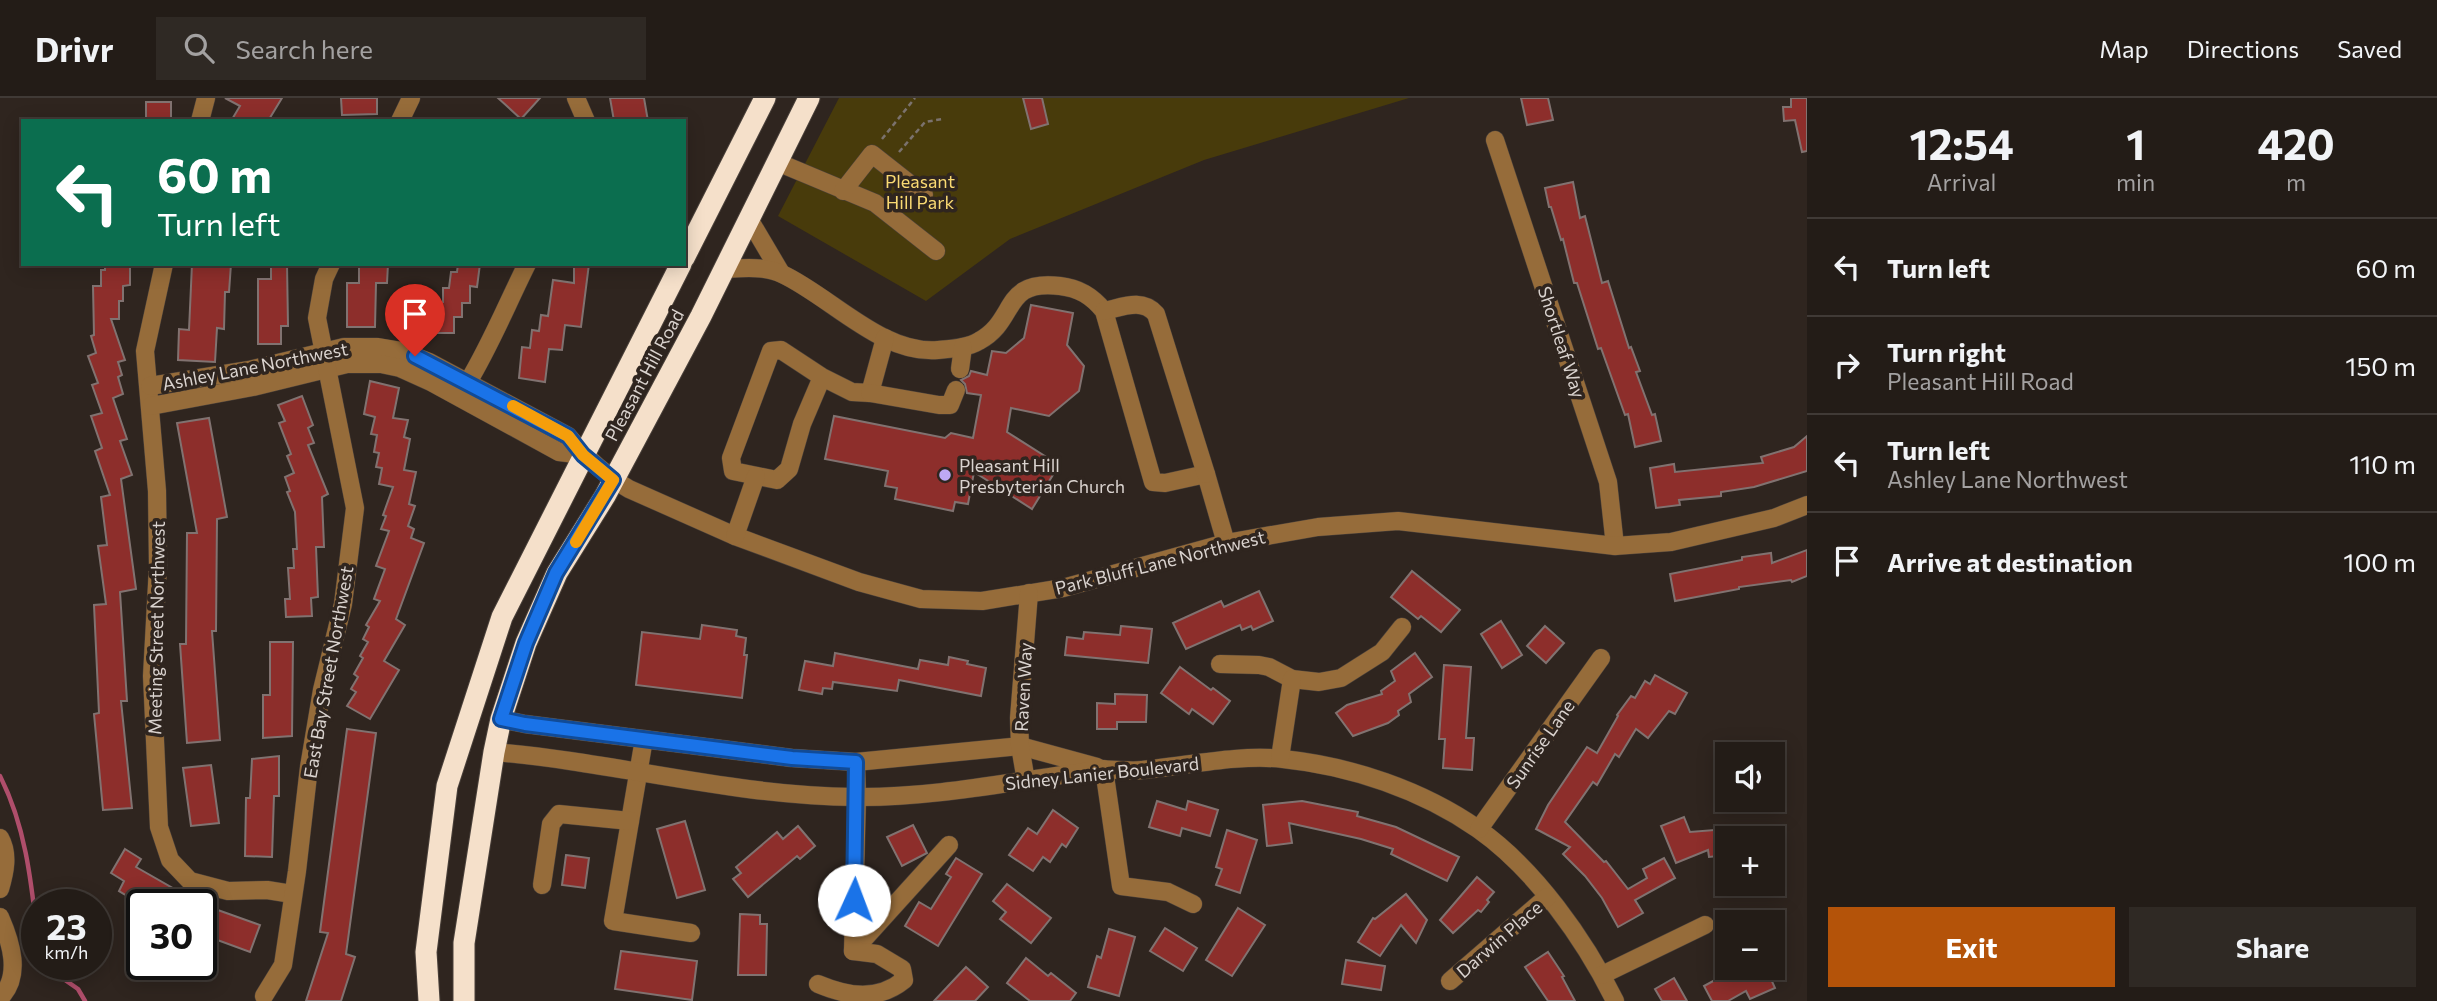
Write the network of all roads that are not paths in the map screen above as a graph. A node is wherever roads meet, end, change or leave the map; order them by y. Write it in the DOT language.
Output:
graph roads {
  1 [pos="206,98"];
  2 [pos="411,98"];
  3 [pos="576,98"];
  4 [pos="765,98"];
  5 [pos="809,98"];
  6 [pos="201,119"];
  7 [pos="401,119"];
  8 [pos="585,119"];
  9 [pos="1495,140"];
  10 [pos="777,162"];
  11 [pos="843,191"];
  12 [pos="924,195"];
  13 [pos="749,219"];
  14 [pos="936,251"];
  15 [pos="686,254"];
  16 [pos="164,266"];
  17 [pos="330,266"];
  18 [pos="526,266"];
  19 [pos="680,266"];
  20 [pos="724,269"];
  21 [pos="781,273"];
  22 [pos="1104,311"];
  23 [pos="885,338"];
  24 [pos="963,347"];
  25 [pos="324,360"];
  26 [pos="960,369"];
  27 [pos="822,377"];
  28 [pos="468,382"];
  29 [pos="150,387"];
  30 [pos="956,390"];
  31 [pos="870,393"];
  32 [pos="151,405"];
  33 [pos="583,455"];
  34 [pos="1206,474"];
  35 [pos="756,476"];
  36 [pos="613,480"];
  37 [pos="1807,505"];
  38 [pos="735,536"];
  39 [pos="1226,543"];
  40 [pos="1615,547"];
  41 [pos="1029,593"];
  42 [pos="1402,627"];
  43 [pos="1601,658"];
  44 [pos="1220,664"];
  45 [pos="1292,679"];
  46 [pos="501,719"];
  47 [pos="644,739"];
  48 [pos="1020,746"];
  49 [pos="494,752"];
  50 [pos="1280,758"];
  51 [pos="856,762"];
  52 [pos="1104,769"];
  53 [pos="638,773"];
  54 [pos="1026,781"];
  55 [pos="857,797"];
  56 [pos="630,821"];
  57 [pos="1479,829"];
  58 [pos="0,838"];
  59 [pos="949,845"];
  60 [pos="542,885"];
  61 [pos="0,889"];
  62 [pos="292,894"];
  63 [pos="1547,897"];
  64 [pos="1193,904"];
  65 [pos="0,917"];
  66 [pos="1705,925"];
  67 [pos="691,933"];
  68 [pos="853,950"];
  69 [pos="1602,975"];
  70 [pos="1450,981"];
  71 [pos="818,984"];
  72 [pos="264,996"];
  73 [pos="0,998"];
  74 [pos="429,1001"];
  75 [pos="464,1001"];
  76 [pos="1615,1001"];
  1 -- 6 [label="street"];
  2 -- 7 [label="street"];
  3 -- 8 [label="street"];
  4 -- 15 [label="highway"];
  5 -- 10 [label="highway, Pleasant Hill Road"];
  9 -- 40 [label="street, Shortleaf Way"];
  10 -- 11 [label="street"];
  10 -- 13 [label="highway, Pleasant Hill Road"];
  11 -- 12 [label="street"];
  11 -- 14 [label="street"];
  13 -- 20 [label="highway, Pleasant Hill Road"];
  13 -- 21 [label="street"];
  16 -- 29 [label="street, Meeting Street Northwest"];
  17 -- 25 [label="street, East Bay Street Northwest"];
  18 -- 28 [label="street"];
  19 -- 33 [label="highway, Pleasant Hill Road"];
  20 -- 21 [label="street"];
  20 -- 36 [label="highway, Pleasant Hill Road"];
  21 -- 23 [label="street"];
  22 -- 24 [label="street"];
  22 -- 34 [label="street"];
  22 -- 34 [label="street"];
  23 -- 24 [label="street"];
  23 -- 31 [label="street"];
  24 -- 26 [label="street"];
  25 -- 28 [label="street, Ashley Lane Northwest"];
  25 -- 29 [label="street, Ashley Lane Northwest"];
  25 -- 32 [label="street, Ashley Lane Northwest"];
  25 -- 33 [label="street, Ashley Lane Northwest"];
  25 -- 62 [label="street, East Bay Street Northwest"];
  27 -- 31 [label="street"];
  27 -- 35 [label="street"];
  27 -- 35 [label="street"];
  28 -- 33 [label="street, Ashley Lane Northwest"];
  29 -- 32 [label="street, Meeting Street Northwest"];
  30 -- 31 [label="street"];
  32 -- 62 [label="street, Meeting Street Northwest"];
  33 -- 36 [label="street, Ashley Lane Northwest"];
  33 -- 74 [label="highway, Pleasant Hill Road"];
  34 -- 39 [label="street"];
  35 -- 38 [label="street"];
  36 -- 38 [label="street, Park Bluff Lane Northwest"];
  36 -- 46 [label="highway, Pleasant Hill Road"];
  37 -- 40 [label="street, Park Bluff Lane Northwest"];
  38 -- 41 [label="street, Park Bluff Lane Northwest"];
  39 -- 40 [label="street, Park Bluff Lane Northwest"];
  39 -- 41 [label="street, Park Bluff Lane Northwest"];
  41 -- 48 [label="street, Raven Way"];
  42 -- 45 [label="street"];
  43 -- 57 [label="street, Sunrise Lane"];
  44 -- 45 [label="street"];
  45 -- 50 [label="street"];
  46 -- 47 [label="street"];
  46 -- 49 [label="highway, Pleasant Hill Road"];
  47 -- 51 [label="street"];
  47 -- 53 [label="street"];
  48 -- 51 [label="street"];
  48 -- 52 [label="street"];
  48 -- 54 [label="street, Raven Way"];
  49 -- 53 [label="street, Sidney Lanier Boulevard"];
  49 -- 75 [label="highway, Pleasant Hill Road"];
  50 -- 52 [label="street, Sidney Lanier Boulevard"];
  50 -- 57 [label="street, Sidney Lanier Boulevard"];
  51 -- 55 [label="street"];
  52 -- 54 [label="street, Sidney Lanier Boulevard"];
  52 -- 64 [label="street"];
  53 -- 55 [label="street, Sidney Lanier Boulevard"];
  53 -- 56 [label="street"];
  54 -- 55 [label="street, Sidney Lanier Boulevard"];
  55 -- 68 [label="street"];
  56 -- 60 [label="street"];
  56 -- 67 [label="street"];
  57 -- 63 [label="street, Sidney Lanier Boulevard"];
  58 -- 61 [label="street"];
  59 -- 68 [label="street"];
  62 -- 72 [label="street, East Bay Street Northwest"];
  63 -- 69 [label="street, Sidney Lanier Boulevard"];
  63 -- 70 [label="street, Darwin Place"];
  65 -- 73 [label="street"];
  66 -- 69 [label="street"];
  68 -- 71 [label="street"];
  69 -- 76 [label="street, Sidney Lanier Boulevard"];
}
